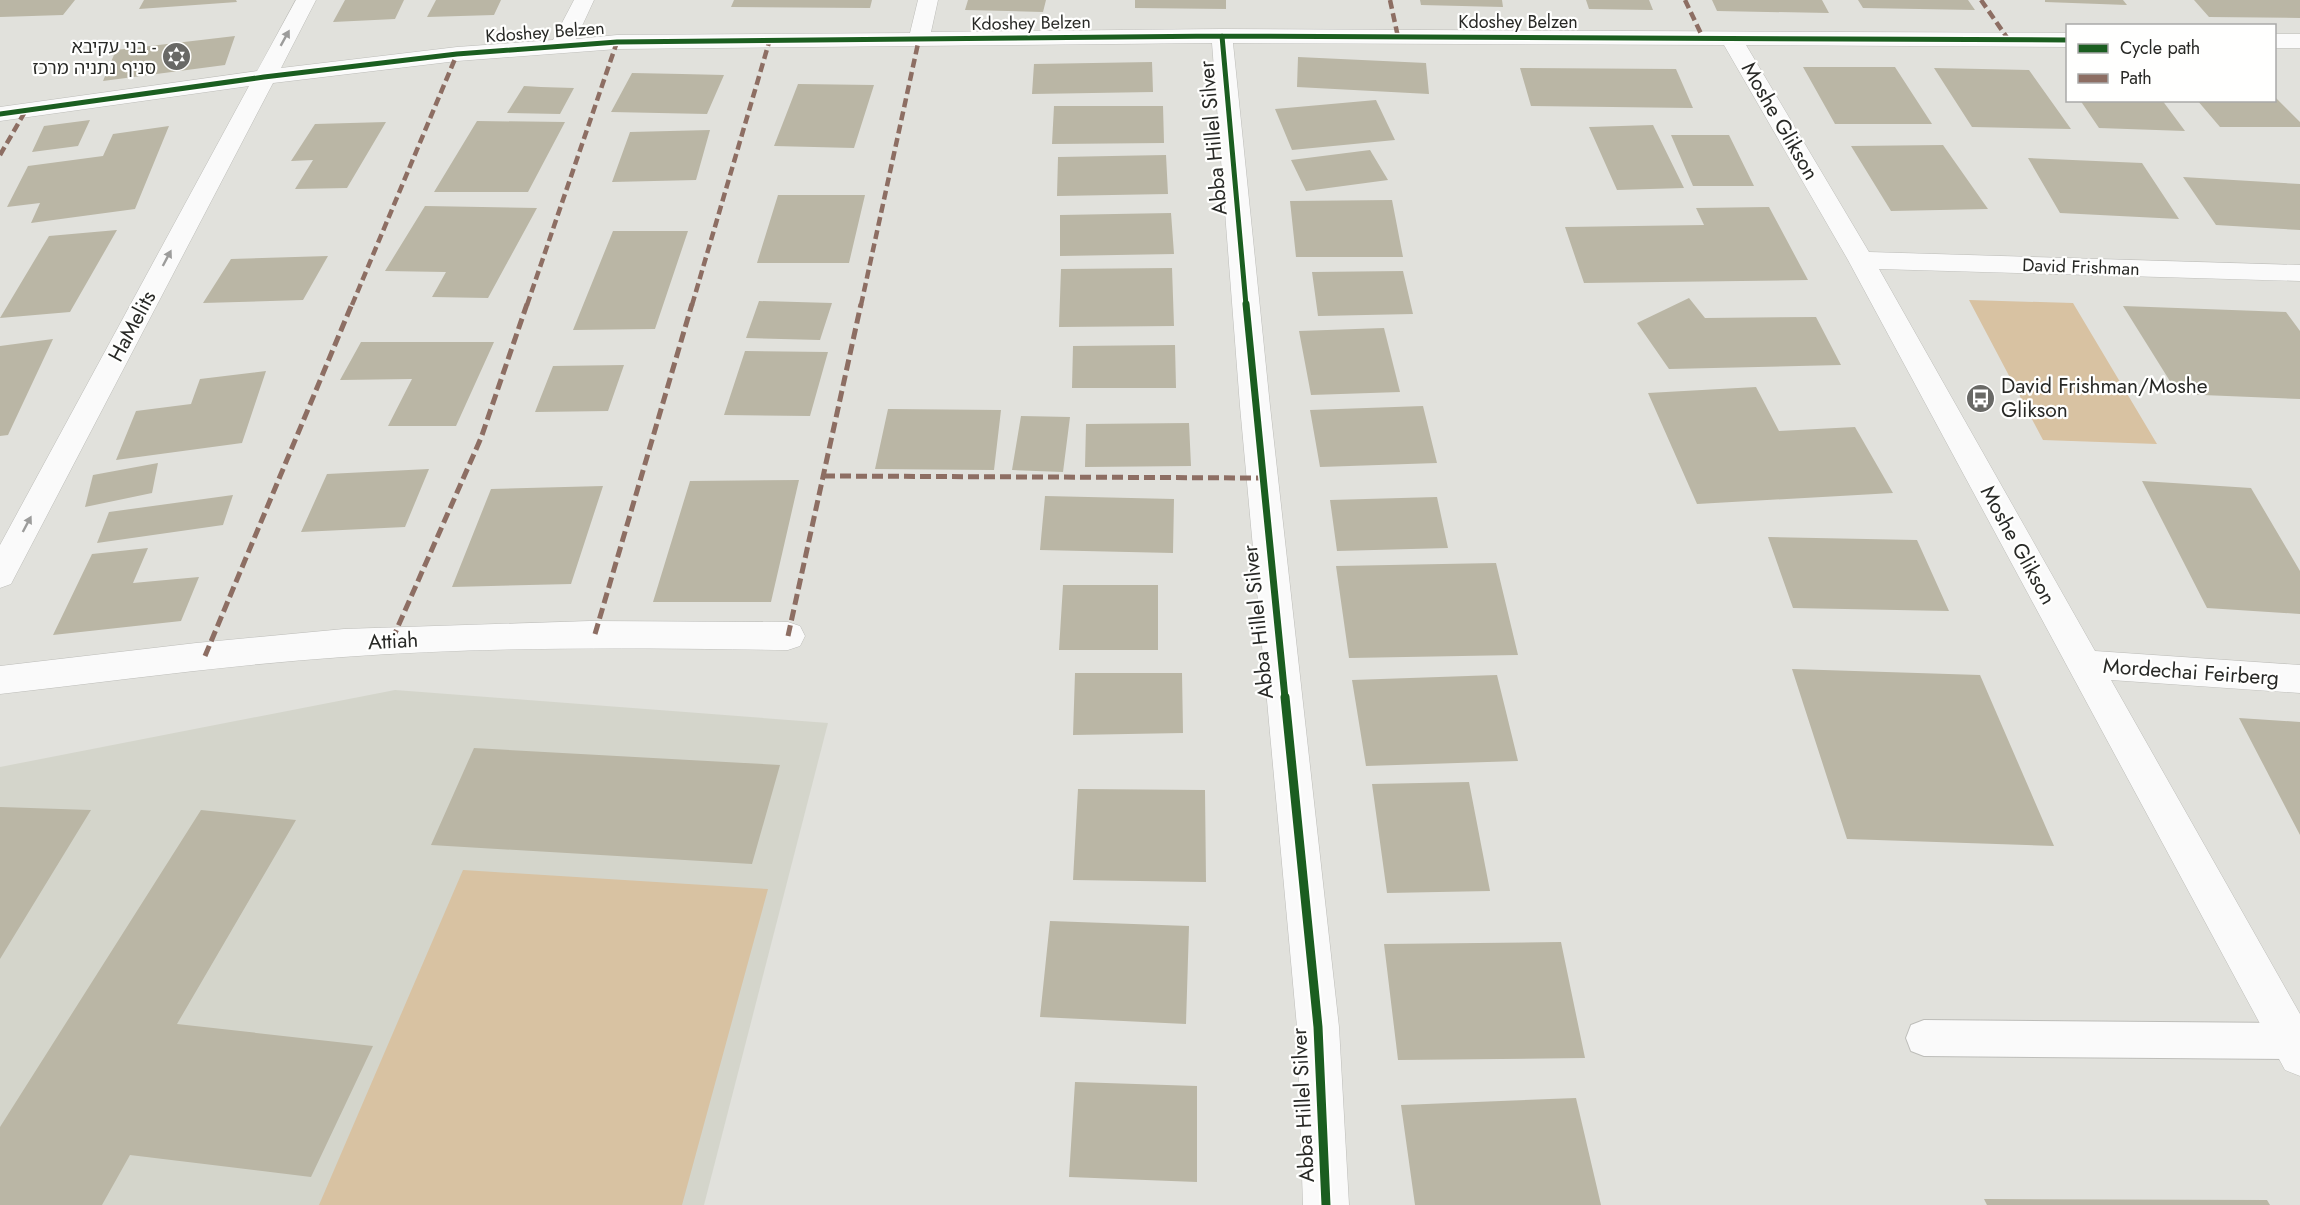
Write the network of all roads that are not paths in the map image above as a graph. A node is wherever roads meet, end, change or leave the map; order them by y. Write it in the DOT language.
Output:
graph roads {
  1 [pos="306,0"];
  2 [pos="584,0"];
  3 [pos="928,0"];
  4 [pos="1222,36"];
  5 [pos="1731,38"];
  6 [pos="919,39"];
  7 [pos="2066,40"];
  8 [pos="2276,41"];
  9 [pos="2300,41"];
  10 [pos="561,46"];
  11 [pos="264,77"];
  12 [pos="0,114"];
  13 [pos="1861,260"];
  14 [pos="2300,273"];
  15 [pos="0,575"];
  16 [pos="788,636"];
  17 [pos="2083,664"];
  18 [pos="2300,679"];
  19 [pos="0,680"];
  20 [pos="1924,1038"];
  21 [pos="2296,1048"];
  22 [pos="1326,1205"];
  11 -- 1 [label="street, HaMelits, one-way"];
  2 -- 10 [label="street"];
  3 -- 6 [label="street"];
  4 -- 5 [label="street, Kdoshey Belzen"];
  4 -- 6 [label="street, Kdoshey Belzen"];
  4 -- 22 [label="street, Abba Hillel Silver"];
  5 -- 7 [label="street, Kdoshey Belzen"];
  5 -- 13 [label="street, Moshe Glikson"];
  6 -- 10 [label="street, Kdoshey Belzen"];
  8 -- 9 [label="street"];
  10 -- 11 [label="street, Kdoshey Belzen"];
  11 -- 12 [label="street, Kdoshey Belzen"];
  15 -- 11 [label="street, HaMelits, one-way"];
  13 -- 14 [label="street, David Frishman"];
  13 -- 17 [label="street, Moshe Glikson"];
  16 -- 19 [label="street, Attiah"];
  17 -- 18 [label="street, Mordechai Feirberg"];
  17 -- 21 [label="street, Moshe Glikson"];
  20 -- 21 [label="lane"];
}
